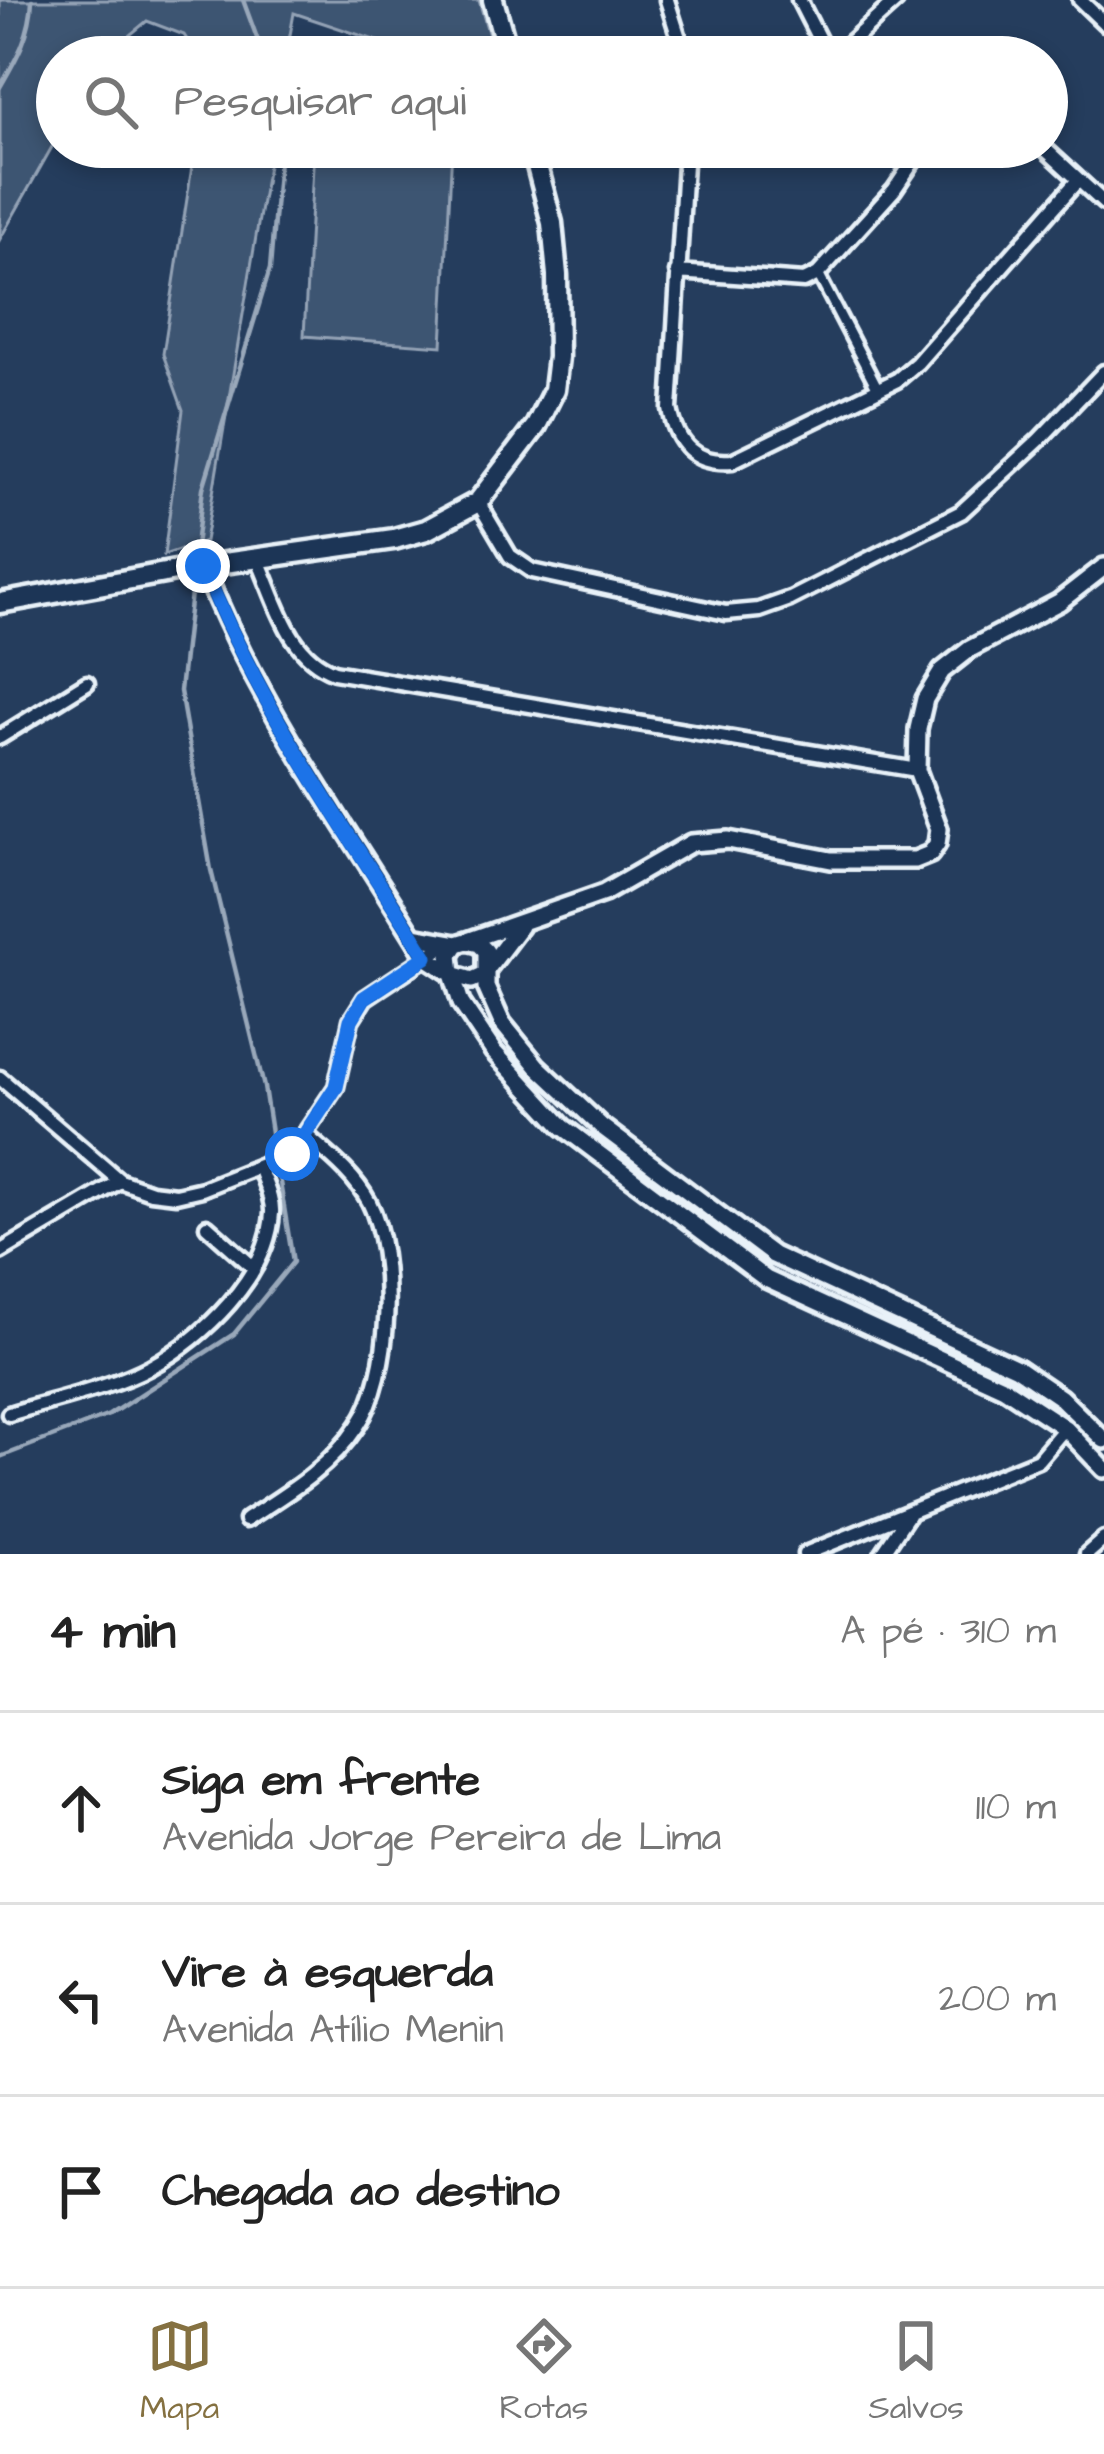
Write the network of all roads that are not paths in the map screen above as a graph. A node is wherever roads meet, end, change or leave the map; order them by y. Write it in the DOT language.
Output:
graph roads {
  1 [pos="493,0"];
  2 [pos="668,0"];
  3 [pos="799,0"];
  4 [pos="897,0"];
  5 [pos="1080,0"];
  6 [pos="1104,23"];
  7 [pos="503,36"];
  8 [pos="679,36"];
  9 [pos="819,36"];
  10 [pos="855,36"];
  11 [pos="537,168"];
  12 [pos="684,168"];
  13 [pos="909,168"];
  14 [pos="1065,168"];
  15 [pos="1078,180"];
  16 [pos="1104,203"];
  17 [pos="677,272"];
  18 [pos="818,274"];
  19 [pos="1104,372"];
  20 [pos="878,389"];
  21 [pos="478,502"];
  22 [pos="258,560"];
  23 [pos="1104,566"];
  24 [pos="195,568"];
  25 [pos="0,602"];
  26 [pos="87,683"];
  27 [pos="0,737"];
  28 [pos="917,770"];
  29 [pos="526,919"];
  30 [pos="413,937"];
  31 [pos="457,943"];
  32 [pos="426,957"];
  33 [pos="485,972"];
  34 [pos="452,974"];
  35 [pos="0,1078"];
  36 [pos="306,1135"];
  37 [pos="260,1169"];
  38 [pos="120,1181"];
  39 [pos="207,1226"];
  40 [pos="0,1252"];
  41 [pos="254,1268"];
  42 [pos="10,1414"];
  43 [pos="1065,1428"];
  44 [pos="1104,1440"];
  45 [pos="1104,1469"];
  46 [pos="909,1514"];
  47 [pos="246,1520"];
  48 [pos="1104,1539"];
  49 [pos="805,1554"];
  50 [pos="882,1554"];
  51 [pos="1087,1554"];
  1 -- 7 [label="main road"];
  2 -- 8 [label="street"];
  3 -- 9 [label="street"];
  4 -- 10 [label="street"];
  5 -- 6 [label="street"];
  11 -- 21 [label="main road"];
  12 -- 17 [label="street"];
  13 -- 18 [label="street"];
  14 -- 15 [label="street"];
  15 -- 16 [label="street"];
  15 -- 20 [label="street"];
  17 -- 18 [label="street"];
  17 -- 20 [label="street"];
  18 -- 20 [label="street"];
  19 -- 21 [label="street"];
  21 -- 22 [label="main road"];
  22 -- 24 [label="main road"];
  22 -- 28 [label="street"];
  23 -- 28 [label="street"];
  24 -- 25 [label="main road"];
  24 -- 30 [label="street"];
  26 -- 27 [label="street"];
  28 -- 29 [label="street"];
  29 -- 31 [label="street"];
  29 -- 33 [label="street"];
  30 -- 31 [label="street"];
  30 -- 32 [label="street"];
  31 -- 32 [label="street"];
  31 -- 33 [label="street"];
  31 -- 34 [label="street"];
  32 -- 34 [label="street"];
  32 -- 36 [label="street"];
  33 -- 34 [label="street"];
  33 -- 44 [label="street"];
  34 -- 43 [label="street"];
  35 -- 38 [label="street"];
  36 -- 37 [label="street"];
  36 -- 47 [label="street"];
  37 -- 38 [label="street"];
  37 -- 41 [label="street"];
  38 -- 40 [label="street"];
  39 -- 41 [label="street"];
  41 -- 42 [label="street"];
  43 -- 45 [label="street"];
  43 -- 46 [label="street"];
  46 -- 49 [label="street"];
  46 -- 50 [label="street"];
  48 -- 51 [label="street"];
}
